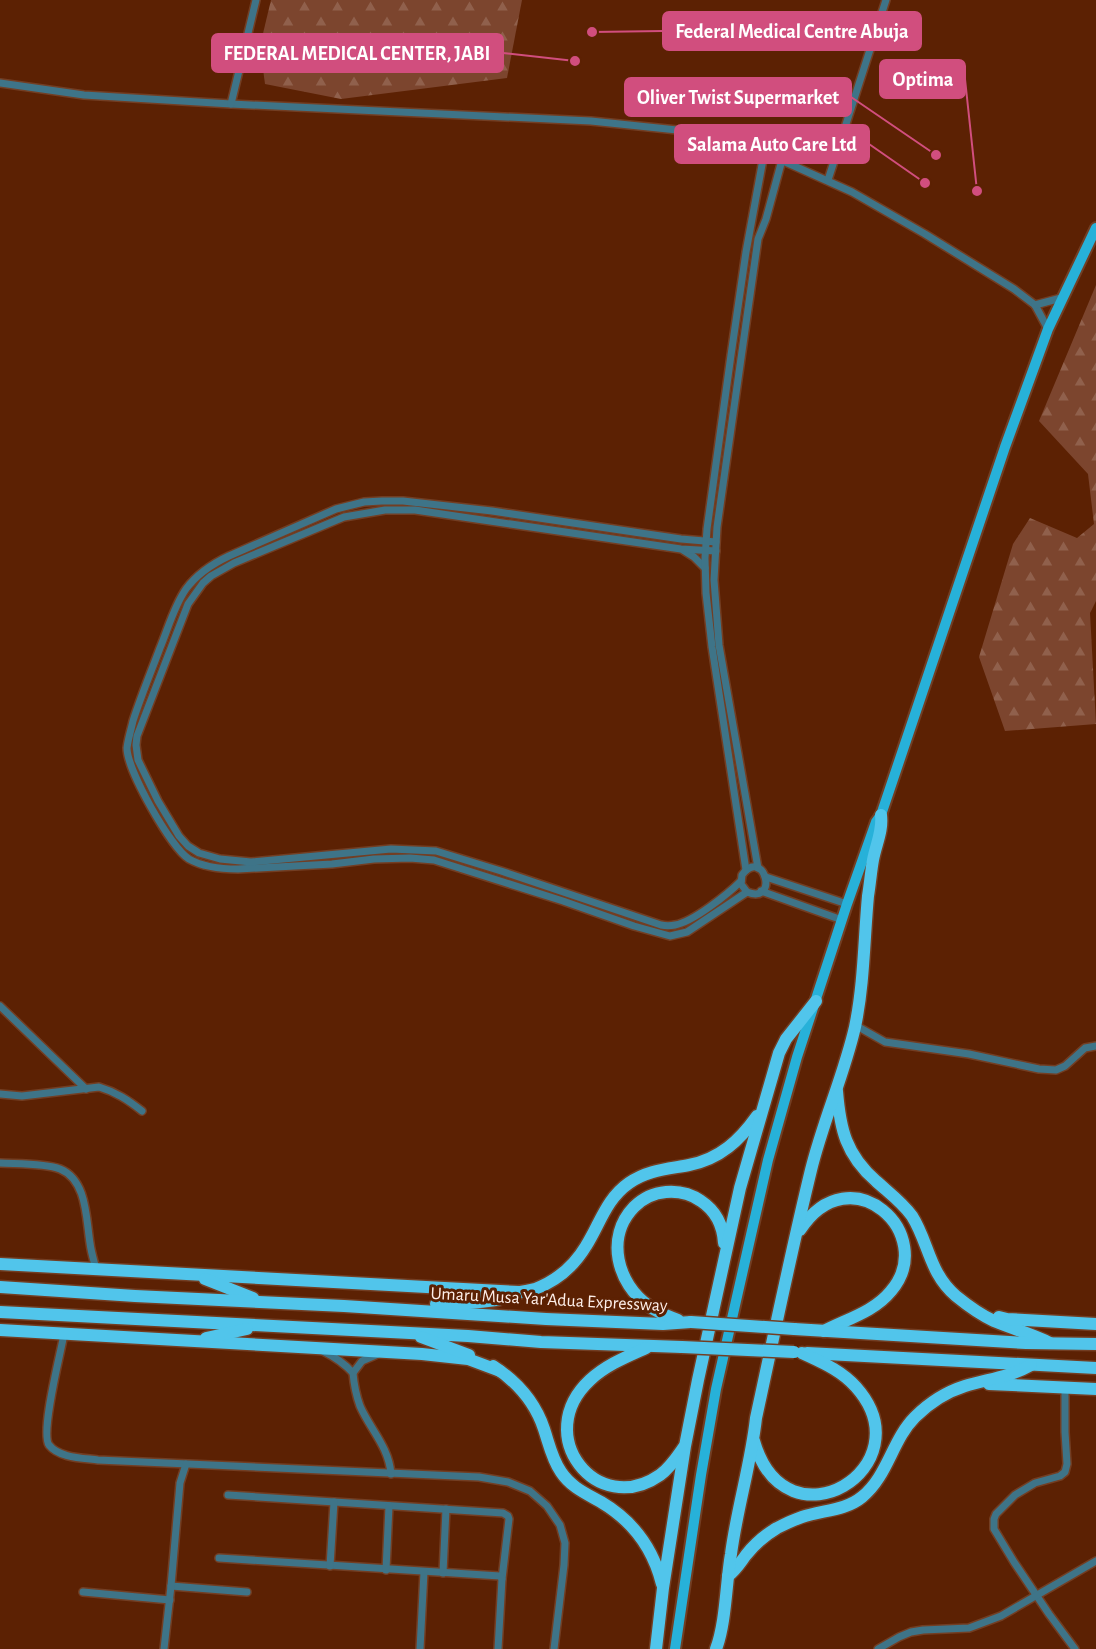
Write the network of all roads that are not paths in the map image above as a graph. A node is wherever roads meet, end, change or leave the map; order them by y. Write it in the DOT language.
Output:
graph roads {
  1 [pos="256,0"];
  2 [pos="886,0"];
  3 [pos="0,83"];
  4 [pos="231,104"];
  5 [pos="764,154"];
  6 [pos="782,160"];
  7 [pos="828,180"];
  8 [pos="756,192"];
  9 [pos="772,196"];
  10 [pos="753,217"];
  11 [pos="766,219"];
  12 [pos="1096,228"];
  13 [pos="1061,298"];
  14 [pos="1035,305"];
  15 [pos="1048,329"];
  16 [pos="707,529"];
  17 [pos="690,540"];
  18 [pos="706,541"];
  19 [pos="716,542"];
  20 [pos="681,549"];
  21 [pos="706,551"];
  22 [pos="716,551"];
  23 [pos="705,568"];
  24 [pos="742,782"];
  25 [pos="733,784"];
  26 [pos="881,816"];
  27 [pos="209,856"];
  28 [pos="207,866"];
  29 [pos="758,868"];
  30 [pos="746,870"];
  31 [pos="501,871"];
  32 [pos="766,877"];
  33 [pos="498,880"];
  34 [pos="741,881"];
  35 [pos="761,891"];
  36 [pos="567,892"];
  37 [pos="747,892"];
  38 [pos="563,901"];
  39 [pos="847,904"];
  40 [pos="637,917"];
  41 [pos="842,920"];
  42 [pos="634,926"];
  43 [pos="816,1001"];
  44 [pos="0,1006"];
  45 [pos="855,1025"];
  46 [pos="1096,1046"];
  47 [pos="837,1088"];
  48 [pos="86,1089"];
  49 [pos="0,1094"];
  50 [pos="763,1107"];
  51 [pos="142,1111"];
  52 [pos="0,1163"];
  53 [pos="796,1236"];
  54 [pos="725,1251"];
  55 [pos="0,1264"];
  56 [pos="26,1265"];
  57 [pos="96,1269"];
  58 [pos="0,1272"];
  59 [pos="195,1275"];
  60 [pos="0,1287"];
  61 [pos="519,1292"];
  62 [pos="262,1302"];
  63 [pos="406,1310"];
  64 [pos="0,1312"];
  65 [pos="981,1312"];
  66 [pos="687,1322"];
  67 [pos="0,1323"];
  68 [pos="1096,1324"];
  69 [pos="266,1325"];
  70 [pos="0,1330"];
  71 [pos="22,1331"];
  72 [pos="824,1331"];
  73 [pos="410,1333"];
  74 [pos="64,1334"];
  75 [pos="190,1341"];
  76 [pos="1050,1343"];
  77 [pos="1096,1344"];
  78 [pos="650,1347"];
  79 [pos="319,1348"];
  80 [pos="384,1352"];
  81 [pos="798,1353"];
  82 [pos="1031,1365"];
  83 [pos="1096,1368"];
  84 [pos="500,1371"];
  85 [pos="353,1373"];
  86 [pos="982,1382"];
  87 [pos="1065,1388"];
  88 [pos="1096,1389"];
  89 [pos="753,1438"];
  90 [pos="685,1446"];
  91 [pos="186,1464"];
  92 [pos="391,1474"];
  93 [pos="228,1496"];
  94 [pos="334,1502"];
  95 [pos="389,1506"];
  96 [pos="446,1509"];
  97 [pos="219,1558"];
  98 [pos="1096,1561"];
  99 [pos="330,1566"];
  100 [pos="386,1570"];
  101 [pos="424,1572"];
  102 [pos="443,1573"];
  103 [pos="728,1576"];
  104 [pos="502,1579"];
  105 [pos="171,1586"];
  106 [pos="663,1588"];
  107 [pos="83,1592"];
  108 [pos="247,1592"];
  109 [pos="1037,1595"];
  110 [pos="170,1600"];
  111 [pos="164,1649"];
  112 [pos="420,1649"];
  113 [pos="498,1649"];
  114 [pos="554,1649"];
  115 [pos="656,1649"];
  116 [pos="675,1649"];
  117 [pos="716,1649"];
  118 [pos="878,1649"];
  119 [pos="1075,1649"];
  1 -- 4 [label="street"];
  2 -- 7 [label="street"];
  3 -- 4 [label="street"];
  4 -- 5 [label="street"];
  5 -- 6 [label="street"];
  5 -- 8 [label="street"];
  6 -- 7 [label="street"];
  6 -- 9 [label="street"];
  7 -- 14 [label="street"];
  8 -- 9 [label="street"];
  8 -- 10 [label="street"];
  9 -- 11 [label="street"];
  10 -- 11 [label="street"];
  10 -- 16 [label="street"];
  11 -- 19 [label="street"];
  12 -- 13 [label="main road"];
  13 -- 14 [label="street"];
  13 -- 15 [label="main road"];
  14 -- 15 [label="street"];
  15 -- 26 [label="main road"];
  16 -- 17 [label="street"];
  16 -- 18 [label="street"];
  17 -- 18 [label="street"];
  17 -- 28 [label="street"];
  18 -- 19 [label="street"];
  18 -- 21 [label="street"];
  19 -- 22 [label="street"];
  20 -- 21 [label="street"];
  20 -- 23 [label="street"];
  20 -- 27 [label="street"];
  21 -- 22 [label="street"];
  21 -- 23 [label="street"];
  22 -- 24 [label="street"];
  23 -- 25 [label="street"];
  24 -- 25 [label="street"];
  24 -- 29 [label="street"];
  25 -- 30 [label="street"];
  26 -- 39 [label="main road"];
  26 -- 45 [label="highway"];
  27 -- 28 [label="street"];
  27 -- 31 [label="street"];
  28 -- 33 [label="street"];
  29 -- 30 [label="street"];
  29 -- 32 [label="street"];
  30 -- 34 [label="street"];
  31 -- 33 [label="street"];
  31 -- 36 [label="street"];
  32 -- 35 [label="street"];
  32 -- 39 [label="street"];
  33 -- 38 [label="street"];
  34 -- 37 [label="street"];
  34 -- 40 [label="street"];
  35 -- 37 [label="street"];
  35 -- 41 [label="street"];
  36 -- 38 [label="street"];
  36 -- 40 [label="street"];
  37 -- 42 [label="street"];
  38 -- 42 [label="street"];
  39 -- 41 [label="main road"];
  40 -- 42 [label="street"];
  41 -- 43 [label="main road"];
  43 -- 50 [label="highway"];
  43 -- 116 [label="main road"];
  44 -- 48 [label="street"];
  45 -- 46 [label="street"];
  45 -- 47 [label="highway"];
  47 -- 53 [label="highway"];
  47 -- 65 [label="highway"];
  48 -- 49 [label="street"];
  48 -- 51 [label="street"];
  50 -- 54 [label="highway"];
  50 -- 61 [label="highway"];
  52 -- 57 [label="street"];
  53 -- 72 [label="highway"];
  53 -- 89 [label="highway"];
  54 -- 66 [label="highway"];
  54 -- 90 [label="highway"];
  55 -- 56 [label="highway, Umaru Musa Yar'Adua Expressway"];
  56 -- 57 [label="highway, Umaru Musa Yar'Adua Expressway"];
  56 -- 58 [label="highway"];
  57 -- 59 [label="highway, Umaru Musa Yar'Adua Expressway"];
  59 -- 61 [label="highway, Umaru Musa Yar'Adua Expressway"];
  59 -- 62 [label="highway"];
  60 -- 62 [label="highway, Umaru Musa Yar'Adua Expressway"];
  61 -- 63 [label="highway"];
  62 -- 63 [label="highway, Umaru Musa Yar'Adua Expressway"];
  63 -- 66 [label="highway, Umaru Musa Yar'Adua Expressway"];
  64 -- 69 [label="highway"];
  65 -- 68 [label="highway"];
  65 -- 76 [label="highway"];
  66 -- 72 [label="highway, Umaru Musa Yar'Adua Expressway, bridge"];
  67 -- 71 [label="highway"];
  69 -- 73 [label="highway"];
  69 -- 75 [label="highway"];
  70 -- 71 [label="highway"];
  71 -- 74 [label="highway"];
  72 -- 76 [label="highway, Umaru Musa Yar'Adua Expressway"];
  73 -- 78 [label="highway"];
  73 -- 84 [label="highway"];
  74 -- 75 [label="highway"];
  74 -- 91 [label="street"];
  75 -- 79 [label="highway"];
  76 -- 77 [label="highway, Umaru Musa Yar'Adua Expressway"];
  78 -- 81 [label="highway, bridge"];
  78 -- 90 [label="highway"];
  79 -- 80 [label="highway"];
  79 -- 85 [label="street"];
  80 -- 84 [label="highway"];
  80 -- 85 [label="street"];
  81 -- 82 [label="highway"];
  81 -- 89 [label="highway"];
  82 -- 83 [label="highway"];
  82 -- 86 [label="highway"];
  84 -- 106 [label="highway"];
  85 -- 92 [label="street"];
  86 -- 87 [label="highway"];
  86 -- 103 [label="highway"];
  87 -- 88 [label="highway"];
  87 -- 109 [label="street"];
  89 -- 103 [label="highway"];
  90 -- 106 [label="highway"];
  91 -- 92 [label="street"];
  91 -- 105 [label="street"];
  92 -- 114 [label="street"];
  93 -- 94 [label="street"];
  94 -- 95 [label="street"];
  94 -- 99 [label="street"];
  95 -- 96 [label="street"];
  95 -- 100 [label="street"];
  96 -- 102 [label="street"];
  96 -- 104 [label="street"];
  97 -- 99 [label="street"];
  98 -- 109 [label="street"];
  99 -- 100 [label="street"];
  100 -- 101 [label="street"];
  101 -- 102 [label="street"];
  101 -- 112 [label="street"];
  102 -- 104 [label="street"];
  103 -- 117 [label="highway"];
  104 -- 113 [label="street"];
  105 -- 108 [label="street"];
  105 -- 110 [label="street"];
  106 -- 115 [label="highway"];
  107 -- 110 [label="street"];
  109 -- 118 [label="street"];
  109 -- 119 [label="street"];
  110 -- 111 [label="street"];
}
